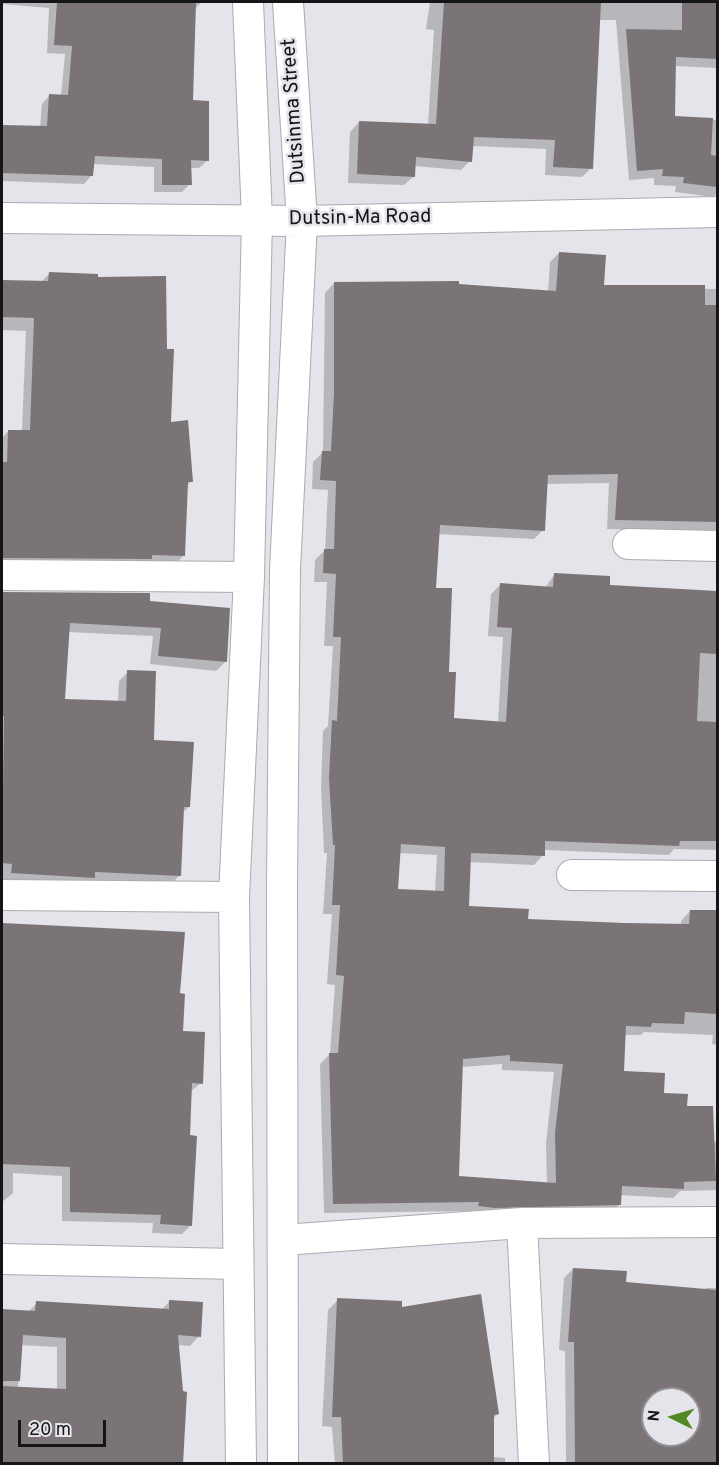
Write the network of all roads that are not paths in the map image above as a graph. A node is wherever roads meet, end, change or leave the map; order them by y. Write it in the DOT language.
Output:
graph roads {
  1 [pos="248,2"];
  2 [pos="288,2"];
  3 [pos="717,212"];
  4 [pos="2,218"];
  5 [pos="257,219"];
  6 [pos="302,221"];
  7 [pos="628,544"];
  8 [pos="717,546"];
  9 [pos="2,575"];
  10 [pos="249,577"];
  11 [pos="572,875"];
  12 [pos="717,876"];
  13 [pos="2,895"];
  14 [pos="234,897"];
  15 [pos="717,1222"];
  16 [pos="522,1223"];
  17 [pos="283,1240"];
  18 [pos="2,1259"];
  19 [pos="237,1264"];
  20 [pos="241,1464"];
  21 [pos="283,1464"];
  22 [pos="534,1464"];
  1 -- 5 [label="street, Dutsinma Street"];
  2 -- 6 [label="street, Dutsinma Street"];
  3 -- 6 [label="street, Dutsin-Ma Road"];
  4 -- 5 [label="street, Dutsin-Ma Road"];
  5 -- 6 [label="street, Dutsin-Ma Road"];
  5 -- 10 [label="street, Dutsinma Street"];
  6 -- 17 [label="street, Dutsinma Street"];
  7 -- 8 [label="street"];
  9 -- 10 [label="street"];
  10 -- 14 [label="street, Dutsinma Street"];
  11 -- 12 [label="street"];
  13 -- 14 [label="street"];
  14 -- 19 [label="street, Dutsinma Street"];
  15 -- 16 [label="street"];
  16 -- 17 [label="street"];
  16 -- 22 [label="street"];
  17 -- 21 [label="street, Dutsinma Street"];
  18 -- 19 [label="street"];
  19 -- 20 [label="street, Dutsinma Street"];
}
